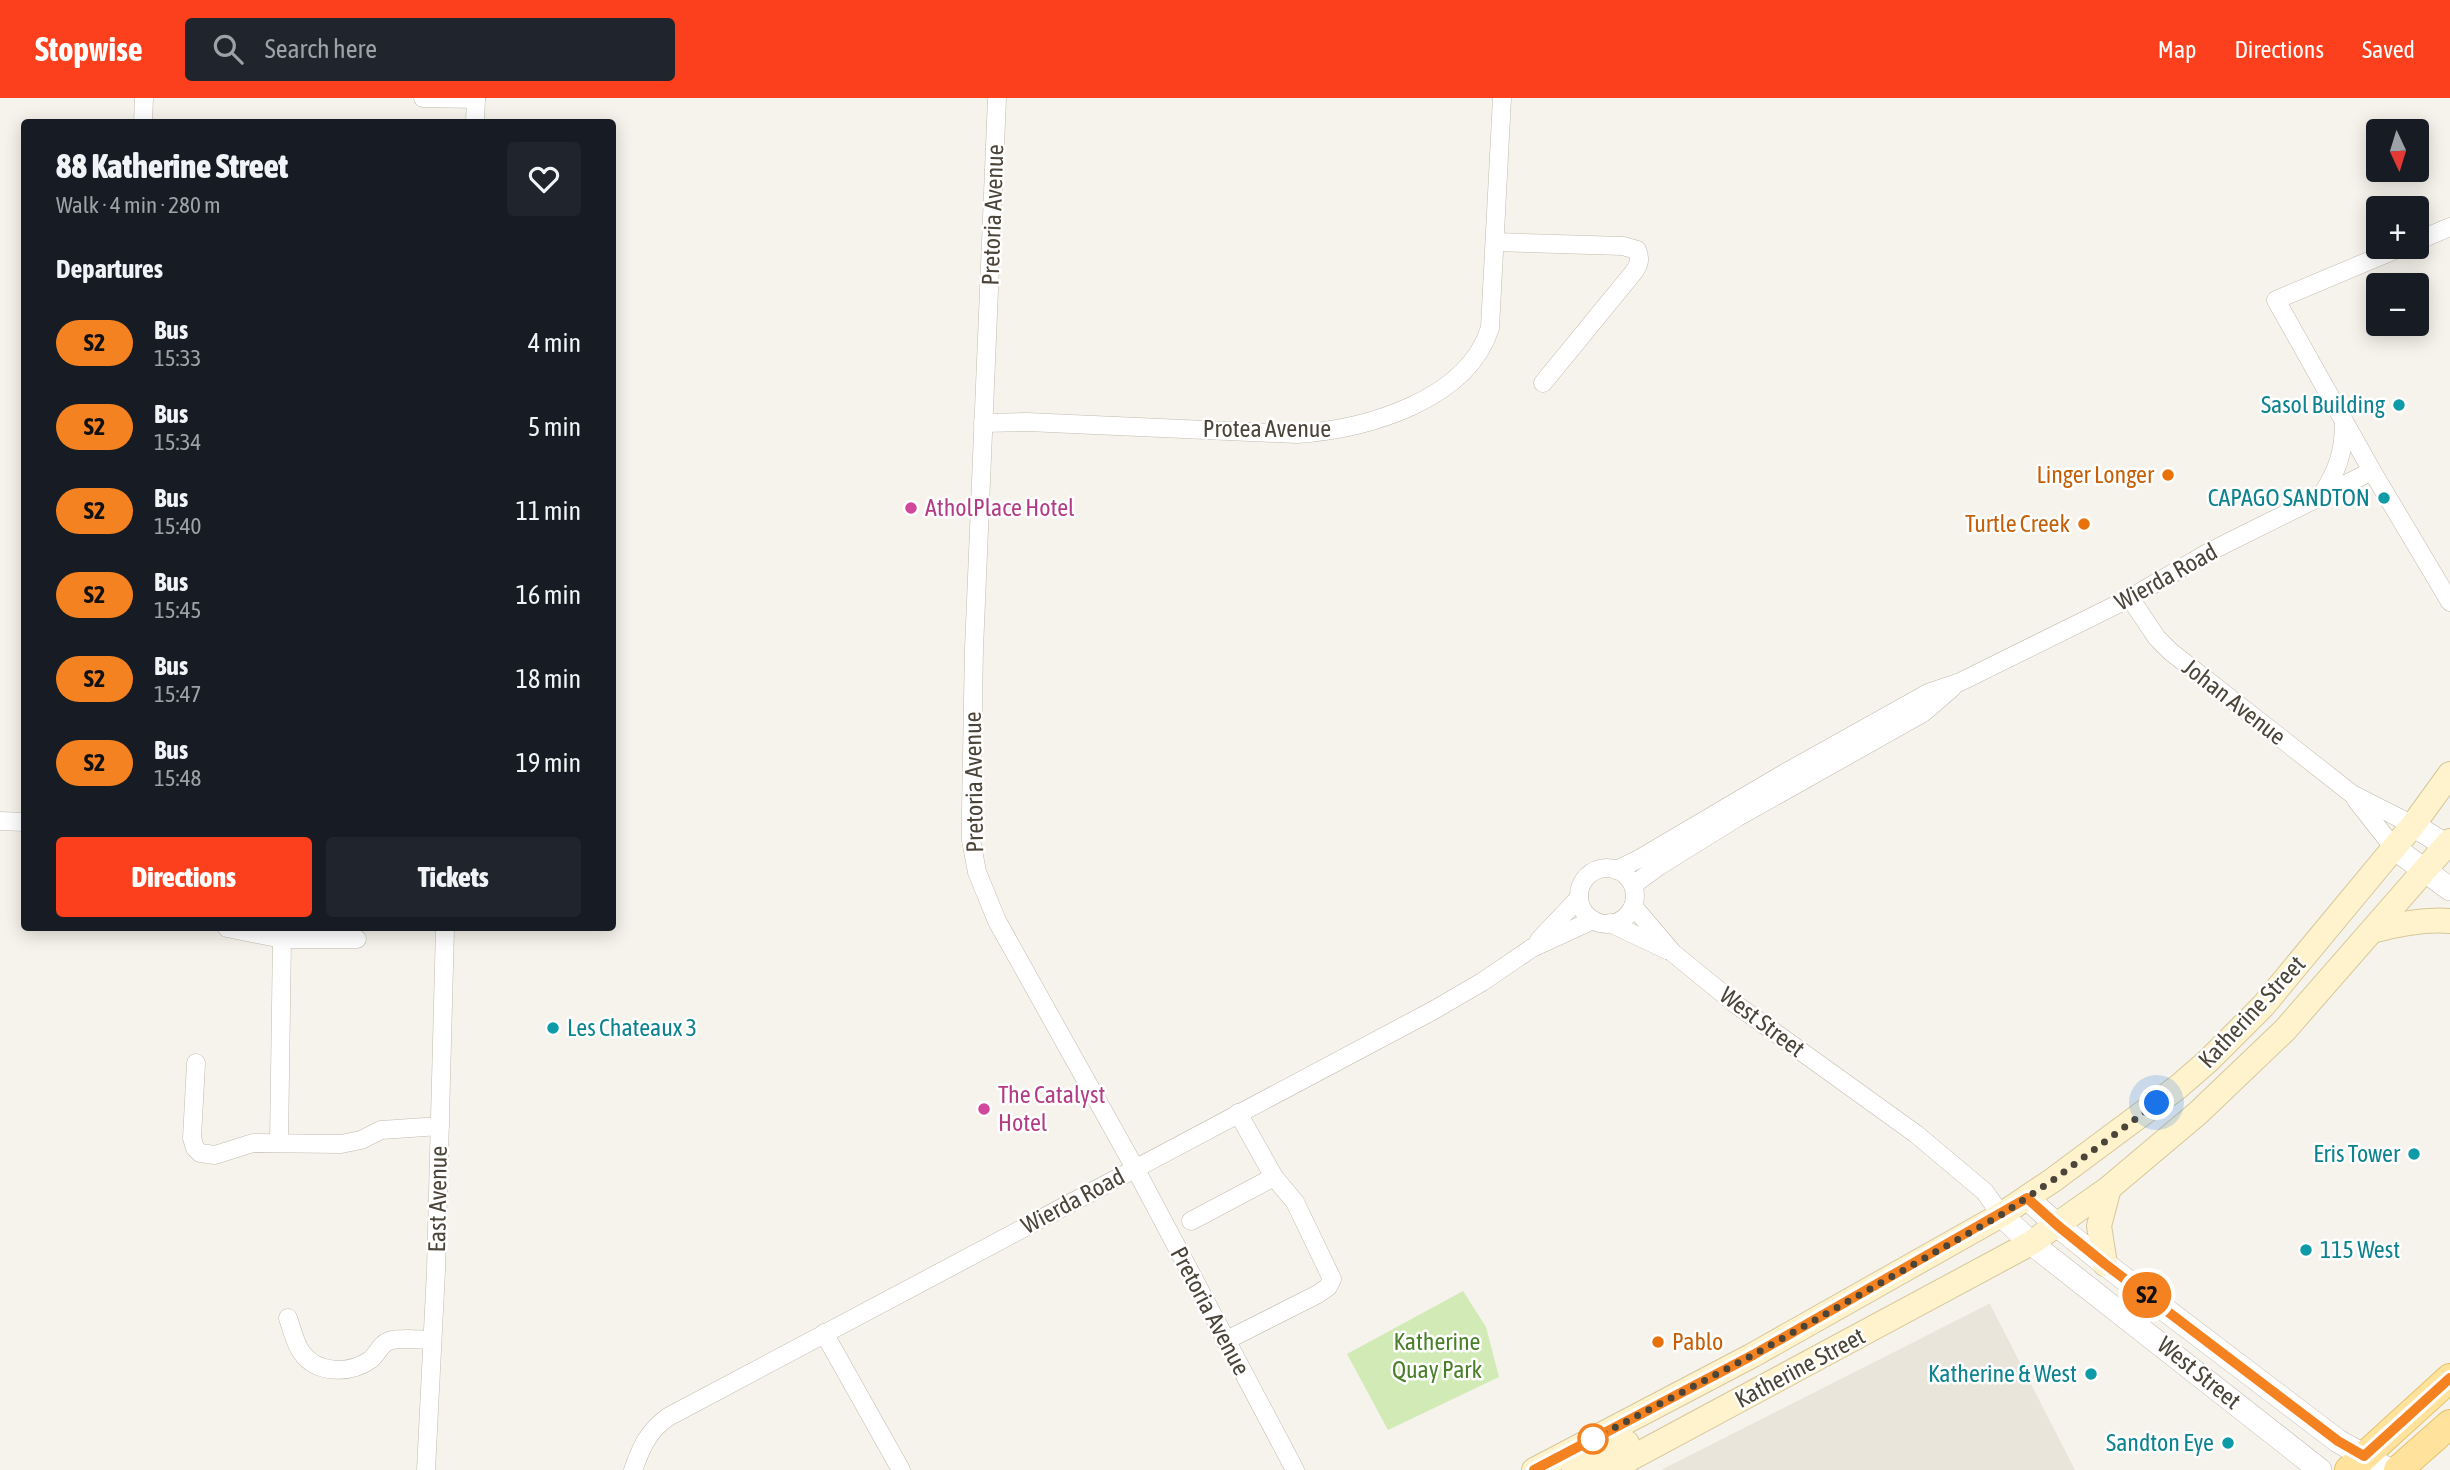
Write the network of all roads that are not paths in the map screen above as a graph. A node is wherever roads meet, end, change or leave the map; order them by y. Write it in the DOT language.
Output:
graph roads {
  1 [pos="144,98"];
  2 [pos="423,98"];
  3 [pos="997,98"];
  4 [pos="1502,98"];
  5 [pos="476,99"];
  6 [pos="143,119"];
  7 [pos="475,119"];
  8 [pos="2450,227"];
  9 [pos="2429,236"];
  10 [pos="1495,242"];
  11 [pos="2373,259"];
  12 [pos="1543,383"];
  13 [pos="983,423"];
  14 [pos="2344,423"];
  15 [pos="2372,471"];
  16 [pos="2320,497"];
  17 [pos="2130,598"];
  18 [pos="2450,602"];
  19 [pos="2450,774"];
  20 [pos="1794,777"];
  21 [pos="2352,794"];
  22 [pos="0,821"];
  23 [pos="21,822"];
  24 [pos="2413,825"];
  25 [pos="2449,845"];
  26 [pos="2394,848"];
  27 [pos="1616,870"];
  28 [pos="2424,872"];
  29 [pos="1633,885"];
  30 [pos="2450,890"];
  31 [pos="1579,898"];
  32 [pos="1633,906"];
  33 [pos="2450,921"];
  34 [pos="1601,922"];
  35 [pos="242,931"];
  36 [pos="445,931"];
  37 [pos="2372,931"];
  38 [pos="282,939"];
  39 [pos="357,939"];
  40 [pos="1532,948"];
  41 [pos="1673,953"];
  42 [pos="196,1063"];
  43 [pos="1238,1113"];
  44 [pos="440,1126"];
  45 [pos="279,1142"];
  46 [pos="1135,1168"];
  47 [pos="1274,1177"];
  48 [pos="2109,1188"];
  49 [pos="1985,1192"];
  50 [pos="2027,1198"];
  51 [pos="2001,1215"];
  52 [pos="1191,1221"];
  53 [pos="2057,1225"];
  54 [pos="2031,1243"];
  55 [pos="2105,1264"];
  56 [pos="288,1318"];
  57 [pos="824,1333"];
  58 [pos="432,1340"];
  59 [pos="1225,1341"];
  60 [pos="2450,1378"];
  61 [pos="2450,1424"];
  62 [pos="2357,1463"];
  63 [pos="425,1470"];
  64 [pos="633,1470"];
  65 [pos="901,1470"];
  66 [pos="1295,1470"];
  67 [pos="1534,1470"];
  68 [pos="1574,1470"];
  69 [pos="1609,1470"];
  70 [pos="2320,1470"];
  71 [pos="2389,1470"];
  72 [pos="2398,1470"];
  1 -- 6 [label="street"];
  2 -- 5 [label="street"];
  3 -- 13 [label="street, Pretoria Avenue"];
  4 -- 10 [label="street, Protea Avenue"];
  5 -- 7 [label="street"];
  8 -- 9 [label="street"];
  10 -- 12 [label="street"];
  10 -- 13 [label="street, Protea Avenue"];
  11 -- 14 [label="street"];
  13 -- 46 [label="street, Pretoria Avenue"];
  14 -- 15 [label="street"];
  14 -- 16 [label="street"];
  15 -- 16 [label="street, Wierda Road"];
  15 -- 18 [label="street"];
  16 -- 17 [label="street, Wierda Road"];
  17 -- 20 [label="street, Wierda Road"];
  17 -- 21 [label="street, Johan Avenue"];
  19 -- 24 [label="main road, Katherine Street"];
  20 -- 27 [label="street, Wierda Road"];
  20 -- 29 [label="street, Wierda Road"];
  21 -- 24 [label="street, Johan Avenue"];
  21 -- 26 [label="street, Johan Avenue"];
  22 -- 23 [label="street"];
  24 -- 25 [label="street"];
  24 -- 26 [label="main road, Katherine Street"];
  25 -- 28 [label="main road, Katherine Street"];
  26 -- 28 [label="street"];
  26 -- 50 [label="main road, Katherine Street"];
  27 -- 29 [label="street"];
  27 -- 31 [label="street"];
  28 -- 30 [label="street"];
  28 -- 37 [label="main road, Katherine Street"];
  29 -- 32 [label="street"];
  31 -- 34 [label="street"];
  31 -- 40 [label="street, Wierda Road"];
  32 -- 34 [label="street"];
  32 -- 41 [label="street, West Street"];
  33 -- 37 [label="main road"];
  34 -- 40 [label="street, Wierda Road"];
  34 -- 41 [label="street, West Street"];
  35 -- 38 [label="street"];
  36 -- 44 [label="street, East Avenue"];
  37 -- 48 [label="main road, Katherine Street"];
  38 -- 39 [label="street"];
  38 -- 45 [label="street"];
  40 -- 43 [label="street, Wierda Road"];
  41 -- 49 [label="street, West Street"];
  42 -- 45 [label="street"];
  43 -- 46 [label="street, Wierda Road"];
  43 -- 47 [label="street"];
  44 -- 45 [label="street"];
  44 -- 58 [label="street, East Avenue"];
  46 -- 57 [label="street, Wierda Road"];
  46 -- 59 [label="street, Pretoria Avenue"];
  47 -- 52 [label="street"];
  47 -- 59 [label="street"];
  48 -- 53 [label="main road, Katherine Street"];
  48 -- 55 [label="main road"];
  49 -- 50 [label="street"];
  49 -- 51 [label="street, West Street"];
  50 -- 51 [label="main road, Katherine Street"];
  50 -- 53 [label="street, West Street"];
  51 -- 54 [label="street, West Street"];
  51 -- 67 [label="main road, Katherine Street"];
  53 -- 54 [label="main road, Katherine Street"];
  53 -- 55 [label="street, West Street"];
  54 -- 68 [label="main road"];
  54 -- 69 [label="main road, Katherine Street"];
  54 -- 70 [label="street, West Street"];
  55 -- 62 [label="street, West Street"];
  56 -- 58 [label="street"];
  57 -- 64 [label="street, Wierda Road"];
  57 -- 65 [label="street"];
  58 -- 63 [label="street, East Avenue"];
  59 -- 66 [label="street, Pretoria Avenue"];
  60 -- 62 [label="main road"];
  61 -- 72 [label="main road"];
  62 -- 71 [label="street, West Street"];
}
